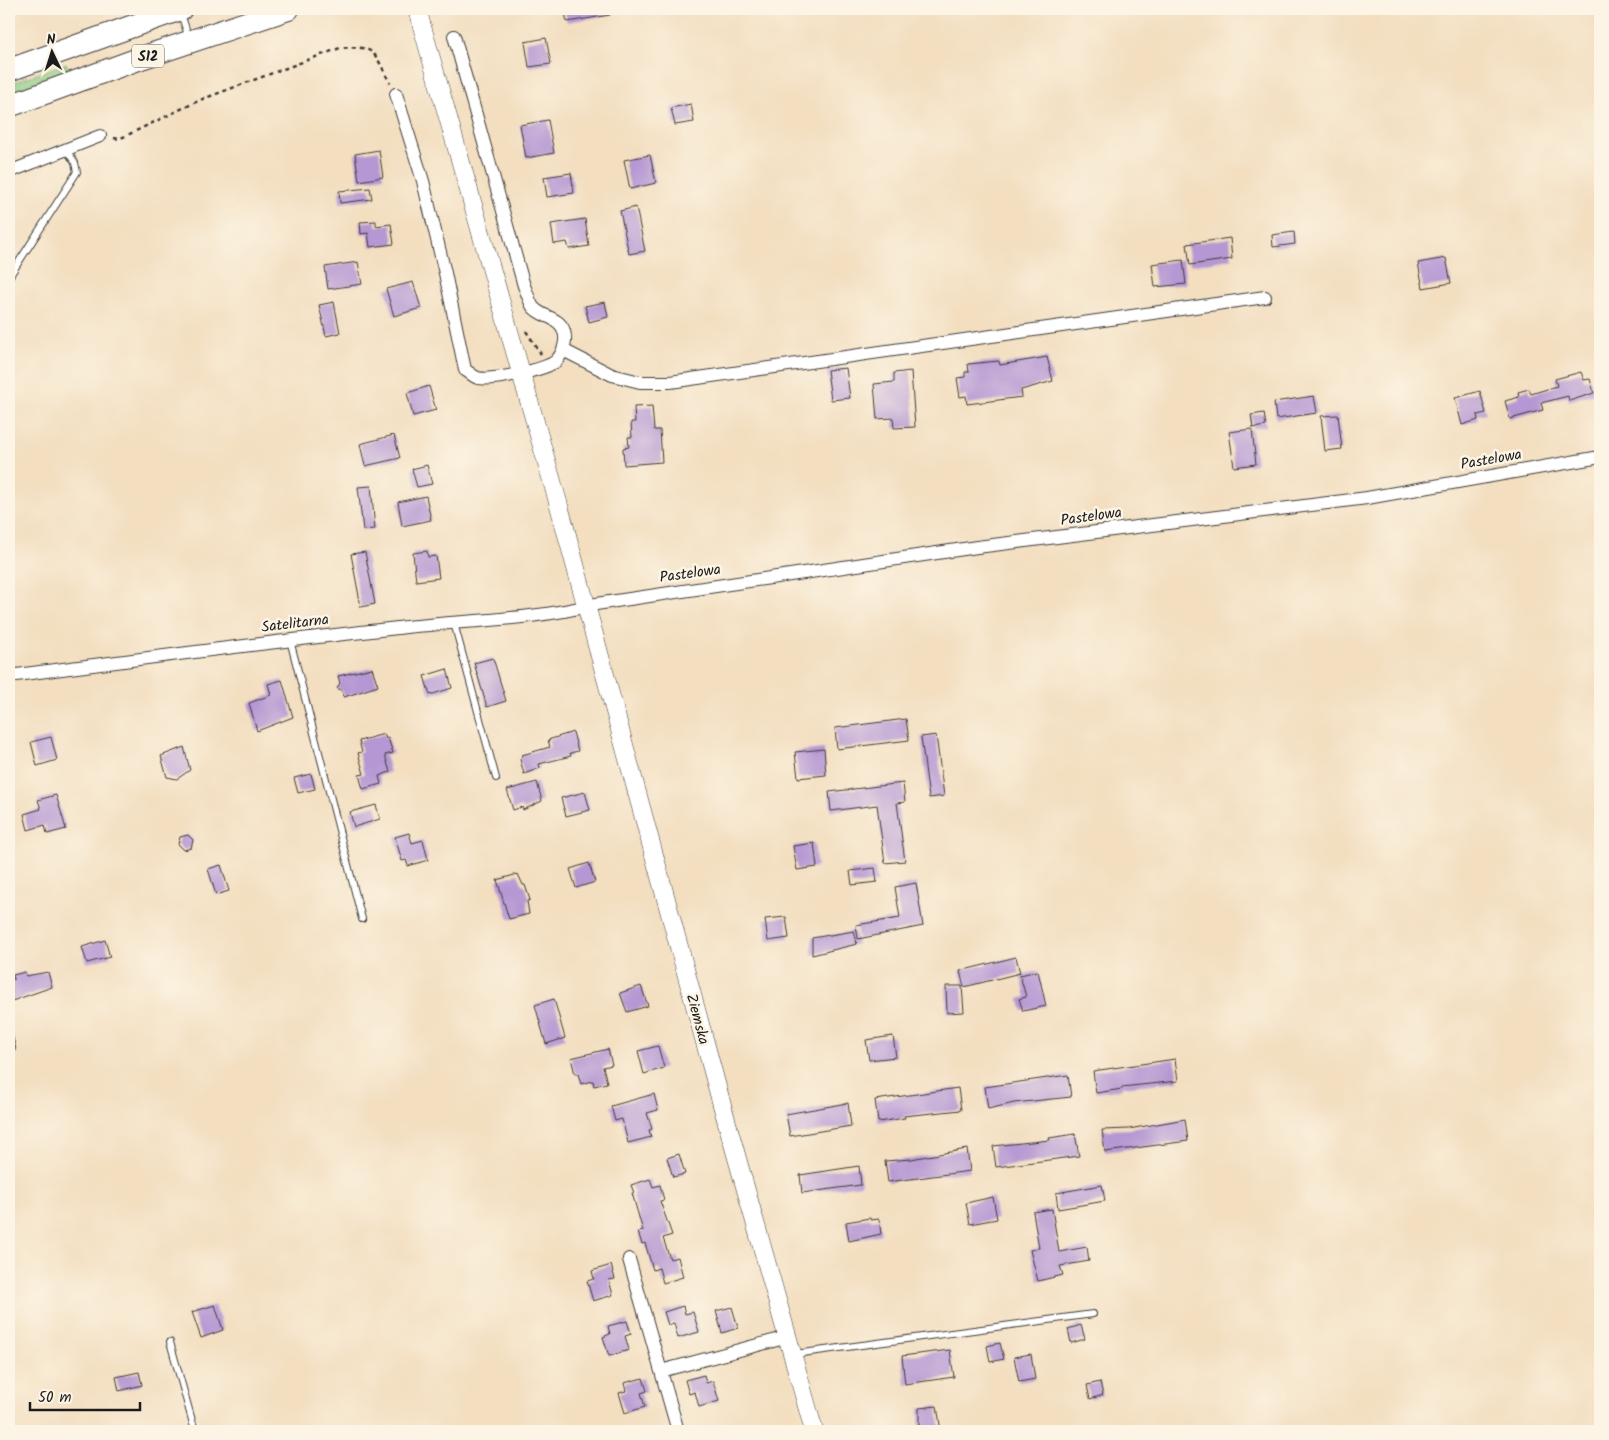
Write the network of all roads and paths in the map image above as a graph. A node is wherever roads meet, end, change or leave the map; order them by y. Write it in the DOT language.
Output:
graph roads {
  1 [pos="180,9"];
  2 [pos="288,9"];
  3 [pos="418,13"];
  4 [pos="454,36"];
  5 [pos="190,41"];
  6 [pos="9,70"];
  7 [pos="396,94"];
  8 [pos="9,106"];
  9 [pos="100,136"];
  10 [pos="66,149"];
  11 [pos="9,172"];
  12 [pos="9,277"];
  13 [pos="1264,297"];
  14 [pos="563,350"];
  15 [pos="520,372"];
  16 [pos="1600,457"];
  17 [pos="586,606"];
  18 [pos="454,624"];
  19 [pos="290,640"];
  20 [pos="9,676"];
  21 [pos="496,778"];
  22 [pos="362,919"];
  23 [pos="9,1036"];
  24 [pos="12,1048"];
  25 [pos="629,1259"];
  26 [pos="1093,1314"];
  27 [pos="788,1337"];
  28 [pos="170,1342"];
  29 [pos="793,1354"];
  30 [pos="661,1371"];
  31 [pos="194,1431"];
  32 [pos="678,1431"];
  33 [pos="814,1431"];
  1 -- 5 [label="lane"];
  1 -- 6 [label="highway, S12"];
  2 -- 5 [label="highway, S12"];
  3 -- 15 [label="street, Ziemska"];
  4 -- 14 [label="street"];
  5 -- 8 [label="highway, S12"];
  7 -- 9 [label="path"];
  7 -- 15 [label="street"];
  9 -- 10 [label="street"];
  10 -- 11 [label="street"];
  10 -- 12 [label="lane"];
  13 -- 14 [label="street"];
  14 -- 15 [label="street"];
  15 -- 17 [label="street, Ziemska"];
  16 -- 17 [label="street, Pastelowa"];
  17 -- 18 [label="street, Satelitarna"];
  17 -- 27 [label="street, Ziemska"];
  18 -- 19 [label="street, Satelitarna"];
  18 -- 21 [label="lane"];
  19 -- 20 [label="street, Satelitarna"];
  19 -- 22 [label="lane"];
  23 -- 24 [label="lane"];
  25 -- 30 [label="street"];
  26 -- 29 [label="lane"];
  27 -- 29 [label="street, Ziemska"];
  27 -- 30 [label="street"];
  28 -- 31 [label="lane"];
  29 -- 33 [label="street, Ziemska"];
  30 -- 32 [label="street"];
}
